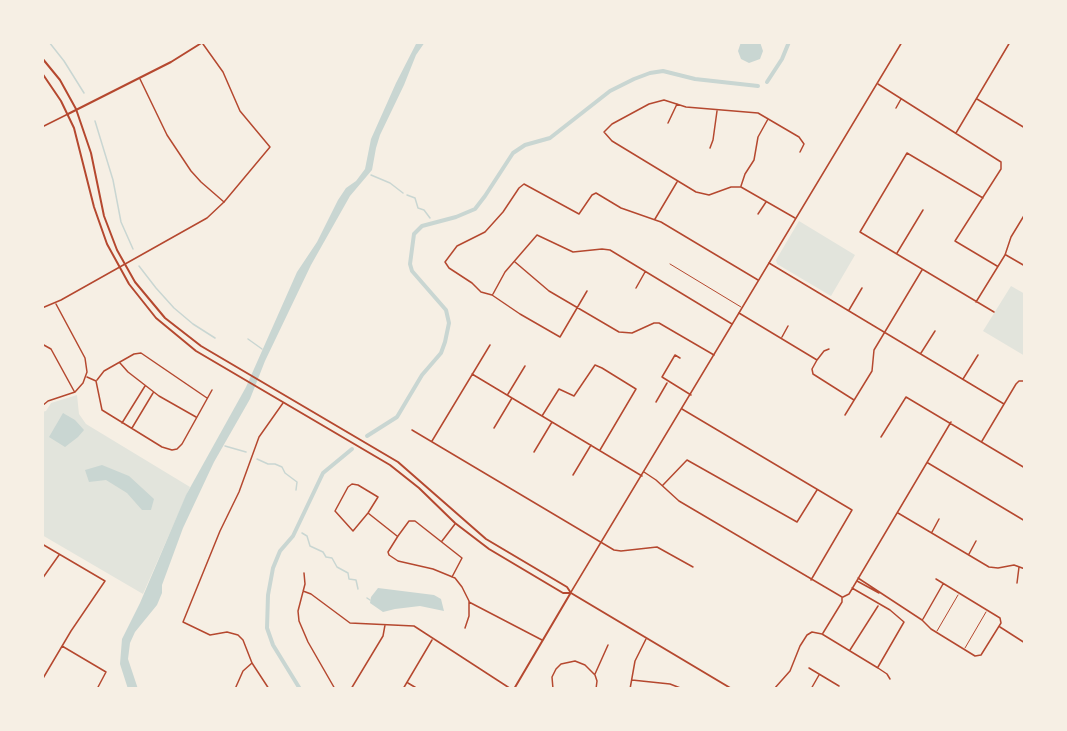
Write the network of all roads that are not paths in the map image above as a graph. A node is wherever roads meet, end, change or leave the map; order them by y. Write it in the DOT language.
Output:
graph roads {
  1 [pos="202,42"];
  2 [pos="902,42"];
  3 [pos="1010,42"];
  4 [pos="42,58"];
  5 [pos="42,73"];
  6 [pos="140,78"];
  7 [pos="877,84"];
  8 [pos="976,98"];
  9 [pos="902,99"];
  10 [pos="677,104"];
  11 [pos="896,108"];
  12 [pos="76,109"];
  13 [pos="717,110"];
  14 [pos="68,114"];
  15 [pos="768,118"];
  16 [pos="668,123"];
  17 [pos="42,127"];
  18 [pos="1025,128"];
  19 [pos="955,134"];
  20 [pos="710,148"];
  21 [pos="800,152"];
  22 [pos="678,181"];
  23 [pos="741,187"];
  24 [pos="983,198"];
  25 [pos="766,201"];
  26 [pos="224,202"];
  27 [pos="922,210"];
  28 [pos="758,214"];
  29 [pos="1025,214"];
  30 [pos="655,219"];
  31 [pos="796,219"];
  32 [pos="896,254"];
  33 [pos="1005,255"];
  34 [pos="514,261"];
  35 [pos="769,263"];
  36 [pos="670,264"];
  37 [pos="122,266"];
  38 [pos="997,266"];
  39 [pos="1025,266"];
  40 [pos="922,270"];
  41 [pos="646,272"];
  42 [pos="759,280"];
  43 [pos="636,288"];
  44 [pos="862,288"];
  45 [pos="587,291"];
  46 [pos="492,295"];
  47 [pos="976,302"];
  48 [pos="56,303"];
  49 [pos="42,308"];
  50 [pos="577,308"];
  51 [pos="742,308"];
  52 [pos="849,311"];
  53 [pos="994,312"];
  54 [pos="739,313"];
  55 [pos="732,324"];
  56 [pos="788,326"];
  57 [pos="935,331"];
  58 [pos="885,332"];
  59 [pos="781,338"];
  60 [pos="42,344"];
  61 [pos="490,345"];
  62 [pos="829,349"];
  63 [pos="921,354"];
  64 [pos="714,355"];
  65 [pos="978,355"];
  66 [pos="680,358"];
  67 [pos="817,360"];
  68 [pos="119,362"];
  69 [pos="525,366"];
  70 [pos="472,374"];
  71 [pos="86,376"];
  72 [pos="963,379"];
  73 [pos="96,381"];
  74 [pos="668,381"];
  75 [pos="1025,381"];
  76 [pos="146,386"];
  77 [pos="212,390"];
  78 [pos="75,392"];
  79 [pos="154,392"];
  80 [pos="507,395"];
  81 [pos="691,395"];
  82 [pos="512,398"];
  83 [pos="208,399"];
  84 [pos="854,400"];
  85 [pos="284,402"];
  86 [pos="656,402"];
  87 [pos="1004,404"];
  88 [pos="42,406"];
  89 [pos="682,409"];
  90 [pos="845,415"];
  91 [pos="543,416"];
  92 [pos="197,418"];
  93 [pos="552,422"];
  94 [pos="951,422"];
  95 [pos="122,423"];
  96 [pos="132,428"];
  97 [pos="494,428"];
  98 [pos="412,430"];
  99 [pos="881,437"];
  100 [pos="432,441"];
  101 [pos="982,441"];
  102 [pos="591,445"];
  103 [pos="600,450"];
  104 [pos="534,452"];
  105 [pos="927,462"];
  106 [pos="1025,463"];
  107 [pos="1024,467"];
  108 [pos="644,472"];
  109 [pos="573,476"];
  110 [pos="642,476"];
  111 [pos="662,485"];
  112 [pos="818,488"];
  113 [pos="368,513"];
  114 [pos="897,513"];
  115 [pos="939,519"];
  116 [pos="1025,521"];
  117 [pos="455,523"];
  118 [pos="931,533"];
  119 [pos="398,536"];
  120 [pos="976,541"];
  121 [pos="441,542"];
  122 [pos="602,543"];
  123 [pos="42,544"];
  124 [pos="59,555"];
  125 [pos="968,555"];
  126 [pos="1019,566"];
  127 [pos="693,567"];
  128 [pos="1025,569"];
  129 [pos="304,573"];
  130 [pos="452,577"];
  131 [pos="858,578"];
  132 [pos="42,579"];
  133 [pos="936,579"];
  134 [pos="811,580"];
  135 [pos="856,581"];
  136 [pos="944,583"];
  137 [pos="1017,583"];
  138 [pos="852,588"];
  139 [pos="303,591"];
  140 [pos="571,593"];
  141 [pos="880,593"];
  142 [pos="960,593"];
  143 [pos="842,597"];
  144 [pos="469,601"];
  145 [pos="879,604"];
  146 [pos="988,610"];
  147 [pos="922,620"];
  148 [pos="385,624"];
  149 [pos="999,627"];
  150 [pos="465,628"];
  151 [pos="936,632"];
  152 [pos="822,634"];
  153 [pos="647,638"];
  154 [pos="432,639"];
  155 [pos="543,640"];
  156 [pos="1025,643"];
  157 [pos="62,645"];
  158 [pos="608,645"];
  159 [pos="964,650"];
  160 [pos="850,651"];
  161 [pos="252,663"];
  162 [pos="809,668"];
  163 [pos="878,668"];
  164 [pos="819,674"];
  165 [pos="595,675"];
  166 [pos="890,679"];
  167 [pos="42,680"];
  168 [pos="632,680"];
  169 [pos="407,682"];
  170 [pos="670,684"];
  171 [pos="839,686"];
  172 [pos="97,689"];
  173 [pos="235,689"];
  174 [pos="269,689"];
  175 [pos="335,689"];
  176 [pos="351,689"];
  177 [pos="403,689"];
  178 [pos="418,689"];
  179 [pos="512,689"];
  180 [pos="553,689"];
  181 [pos="596,689"];
  182 [pos="630,689"];
  183 [pos="669,689"];
  184 [pos="683,689"];
  185 [pos="732,689"];
  186 [pos="774,689"];
  187 [pos="811,689"];
  1 -- 6 [label="main road"];
  1 -- 26 [label="street"];
  2 -- 7 [label="street"];
  3 -- 8 [label="street"];
  4 -- 12 [label="main road"];
  5 -- 14 [label="main road"];
  6 -- 12 [label="main road"];
  6 -- 26 [label="street"];
  7 -- 9 [label="street"];
  7 -- 31 [label="street"];
  8 -- 18 [label="street"];
  8 -- 19 [label="street"];
  9 -- 11 [label="street"];
  9 -- 19 [label="street"];
  10 -- 13 [label="street"];
  10 -- 16 [label="street"];
  10 -- 22 [label="street"];
  12 -- 14 [label="main road"];
  12 -- 37 [label="main road"];
  13 -- 15 [label="street"];
  13 -- 20 [label="street"];
  14 -- 17 [label="street"];
  14 -- 37 [label="main road"];
  15 -- 21 [label="street"];
  15 -- 23 [label="street"];
  19 -- 24 [label="street"];
  22 -- 23 [label="street"];
  22 -- 30 [label="street"];
  23 -- 25 [label="street"];
  24 -- 32 [label="street"];
  24 -- 38 [label="street"];
  25 -- 28 [label="street"];
  25 -- 31 [label="street"];
  26 -- 37 [label="street"];
  27 -- 32 [label="street"];
  29 -- 33 [label="street"];
  30 -- 42 [label="street"];
  30 -- 46 [label="street"];
  31 -- 35 [label="street"];
  32 -- 40 [label="street"];
  33 -- 38 [label="street"];
  33 -- 39 [label="street"];
  34 -- 41 [label="street"];
  34 -- 46 [label="street"];
  34 -- 50 [label="street"];
  35 -- 42 [label="street"];
  35 -- 52 [label="street"];
  36 -- 51 [label="lane"];
  37 -- 48 [label="street"];
  37 -- 85 [label="main road"];
  37 -- 140 [label="main road"];
  38 -- 47 [label="street"];
  40 -- 47 [label="street"];
  40 -- 58 [label="street"];
  41 -- 43 [label="street"];
  41 -- 55 [label="street"];
  42 -- 51 [label="street"];
  44 -- 52 [label="street"];
  45 -- 50 [label="street"];
  46 -- 50 [label="street"];
  47 -- 53 [label="street"];
  48 -- 49 [label="street"];
  48 -- 71 [label="street"];
  50 -- 64 [label="street"];
  51 -- 54 [label="street"];
  52 -- 58 [label="street"];
  54 -- 55 [label="street"];
  54 -- 59 [label="street"];
  55 -- 64 [label="street"];
  56 -- 59 [label="street"];
  57 -- 63 [label="street"];
  58 -- 63 [label="street"];
  58 -- 84 [label="street"];
  59 -- 67 [label="street"];
  60 -- 78 [label="street"];
  61 -- 70 [label="street"];
  62 -- 67 [label="street"];
  63 -- 72 [label="street"];
  64 -- 81 [label="street"];
  65 -- 72 [label="street"];
  66 -- 74 [label="street"];
  67 -- 84 [label="street"];
  68 -- 73 [label="street"];
  68 -- 76 [label="street"];
  68 -- 83 [label="street"];
  69 -- 80 [label="street"];
  70 -- 80 [label="street"];
  70 -- 100 [label="street"];
  71 -- 73 [label="street"];
  71 -- 78 [label="street"];
  72 -- 87 [label="street"];
  73 -- 95 [label="street"];
  74 -- 81 [label="street"];
  74 -- 86 [label="street"];
  75 -- 87 [label="street"];
  76 -- 79 [label="street"];
  76 -- 95 [label="street"];
  77 -- 83 [label="street"];
  78 -- 88 [label="street"];
  79 -- 92 [label="street"];
  79 -- 96 [label="street"];
  80 -- 82 [label="street"];
  81 -- 89 [label="street"];
  82 -- 91 [label="street"];
  82 -- 97 [label="street"];
  83 -- 92 [label="street"];
  84 -- 90 [label="street"];
  85 -- 117 [label="main road"];
  85 -- 161 [label="street"];
  87 -- 101 [label="street"];
  89 -- 108 [label="street"];
  89 -- 112 [label="street"];
  91 -- 93 [label="street"];
  91 -- 103 [label="street"];
  92 -- 96 [label="street"];
  93 -- 102 [label="street"];
  93 -- 104 [label="street"];
  94 -- 99 [label="street"];
  94 -- 101 [label="street"];
  94 -- 105 [label="street"];
  95 -- 96 [label="street"];
  98 -- 100 [label="street"];
  100 -- 122 [label="street"];
  101 -- 107 [label="street"];
  102 -- 103 [label="street"];
  102 -- 109 [label="street"];
  103 -- 110 [label="street"];
  105 -- 114 [label="street"];
  105 -- 116 [label="street"];
  106 -- 107 [label="street"];
  108 -- 110 [label="street"];
  108 -- 111 [label="street"];
  110 -- 122 [label="street"];
  111 -- 112 [label="street"];
  111 -- 134 [label="street"];
  112 -- 134 [label="street"];
  113 -- 113 [label="street"];
  113 -- 119 [label="street"];
  114 -- 118 [label="street"];
  114 -- 131 [label="street"];
  115 -- 118 [label="street"];
  117 -- 121 [label="street"];
  117 -- 140 [label="main road"];
  118 -- 125 [label="street"];
  119 -- 121 [label="street"];
  119 -- 130 [label="street"];
  120 -- 125 [label="street"];
  121 -- 130 [label="street"];
  122 -- 127 [label="street"];
  122 -- 140 [label="street"];
  123 -- 124 [label="street"];
  124 -- 132 [label="street"];
  124 -- 157 [label="street"];
  125 -- 126 [label="street"];
  126 -- 128 [label="street"];
  126 -- 137 [label="street"];
  129 -- 139 [label="street"];
  130 -- 144 [label="street"];
  131 -- 135 [label="street"];
  131 -- 141 [label="street"];
  133 -- 136 [label="street"];
  134 -- 143 [label="street"];
  135 -- 138 [label="street"];
  135 -- 141 [label="street"];
  136 -- 142 [label="street"];
  136 -- 147 [label="street"];
  138 -- 143 [label="street"];
  138 -- 145 [label="street"];
  139 -- 148 [label="street"];
  139 -- 175 [label="street"];
  140 -- 153 [label="main road"];
  140 -- 155 [label="main road"];
  141 -- 147 [label="street"];
  142 -- 146 [label="street"];
  142 -- 151 [label="lane"];
  143 -- 152 [label="street"];
  144 -- 150 [label="street"];
  144 -- 155 [label="street"];
  145 -- 160 [label="street"];
  145 -- 163 [label="street"];
  146 -- 149 [label="street"];
  146 -- 159 [label="lane"];
  147 -- 151 [label="street"];
  148 -- 154 [label="street"];
  148 -- 176 [label="street"];
  149 -- 156 [label="street"];
  149 -- 159 [label="street"];
  151 -- 159 [label="street"];
  152 -- 160 [label="street"];
  152 -- 186 [label="street"];
  153 -- 168 [label="street"];
  153 -- 185 [label="main road"];
  154 -- 169 [label="street"];
  154 -- 179 [label="street"];
  155 -- 179 [label="main road"];
  157 -- 167 [label="street"];
  157 -- 172 [label="street"];
  158 -- 165 [label="street"];
  160 -- 163 [label="street"];
  161 -- 173 [label="street"];
  161 -- 174 [label="street"];
  162 -- 164 [label="street"];
  163 -- 166 [label="street"];
  164 -- 171 [label="street"];
  164 -- 187 [label="street"];
  165 -- 180 [label="street"];
  165 -- 181 [label="street"];
  168 -- 170 [label="street"];
  168 -- 182 [label="street"];
  169 -- 177 [label="street"];
  169 -- 178 [label="street"];
  170 -- 183 [label="street"];
  170 -- 184 [label="street"];
}
